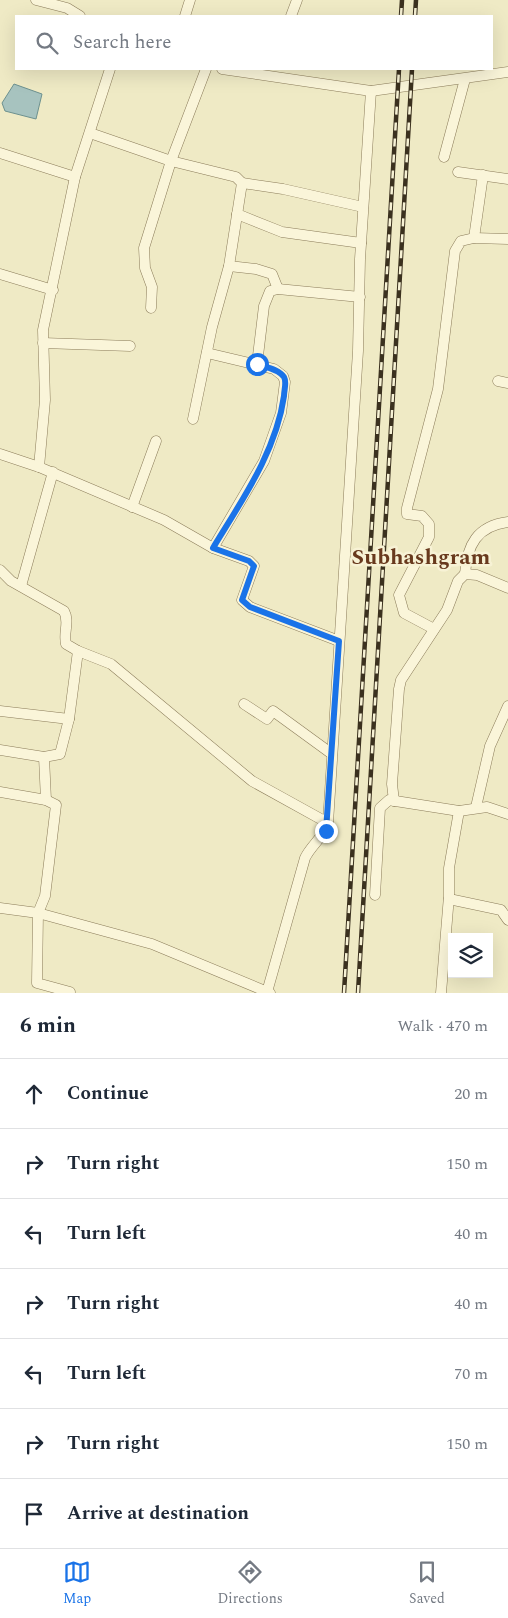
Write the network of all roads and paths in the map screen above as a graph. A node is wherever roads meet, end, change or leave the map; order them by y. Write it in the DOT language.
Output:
graph roads {
  1 [pos="36,0"];
  2 [pos="190,0"];
  3 [pos="297,0"];
  4 [pos="68,4"];
  5 [pos="79,15"];
  6 [pos="186,15"];
  7 [pos="292,15"];
  8 [pos="110,70"];
  9 [pos="206,70"];
  10 [pos="236,70"];
  11 [pos="508,72"];
  12 [pos="279,73"];
  13 [pos="465,79"];
  14 [pos="371,91"];
  15 [pos="90,133"];
  16 [pos="0,153"];
  17 [pos="444,157"];
  18 [pos="171,161"];
  19 [pos="458,172"];
  20 [pos="483,174"];
  21 [pos="75,177"];
  22 [pos="508,179"];
  23 [pos="242,183"];
  24 [pos="363,207"];
  25 [pos="237,214"];
  26 [pos="474,238"];
  27 [pos="508,238"];
  28 [pos="361,243"];
  29 [pos="229,266"];
  30 [pos="0,274"];
  31 [pos="278,289"];
  32 [pos="53,290"];
  33 [pos="360,297"];
  34 [pos="151,308"];
  35 [pos="43,343"];
  36 [pos="130,346"];
  37 [pos="207,353"];
  38 [pos="257,364"];
  39 [pos="193,418"];
  40 [pos="156,441"];
  41 [pos="0,454"];
  42 [pos="39,466"];
  43 [pos="53,472"];
  44 [pos="132,507"];
  45 [pos="508,522"];
  46 [pos="213,548"];
  47 [pos="0,570"];
  48 [pos="465,574"];
  49 [pos="21,586"];
  50 [pos="508,588"];
  51 [pos="434,629"];
  52 [pos="339,641"];
  53 [pos="78,651"];
  54 [pos="244,704"];
  55 [pos="508,706"];
  56 [pos="0,711"];
  57 [pos="69,719"];
  58 [pos="505,720"];
  59 [pos="0,750"];
  60 [pos="332,754"];
  61 [pos="44,757"];
  62 [pos="0,792"];
  63 [pos="46,800"];
  64 [pos="394,801"];
  65 [pos="476,807"];
  66 [pos="459,811"];
  67 [pos="508,814"];
  68 [pos="328,823"];
  69 [pos="374,895"];
  70 [pos="449,899"];
  71 [pos="0,908"];
  72 [pos="38,913"];
  73 [pos="508,920"];
  74 [pos="70,992"];
  75 [pos="268,992"];
  76 [pos="441,993"];
  1 -- 4 [label="street"];
  2 -- 6 [label="street"];
  3 -- 7 [label="street"];
  4 -- 5 [label="street"];
  8 -- 15 [label="street"];
  9 -- 18 [label="street"];
  10 -- 12 [label="street"];
  11 -- 13 [label="street"];
  12 -- 14 [label="street"];
  13 -- 14 [label="street"];
  13 -- 17 [label="street"];
  14 -- 24 [label="street"];
  15 -- 18 [label="street"];
  15 -- 21 [label="street"];
  16 -- 21 [label="street"];
  18 -- 23 [label="street"];
  18 -- 34 [label="street"];
  19 -- 20 [label="street"];
  20 -- 22 [label="street"];
  20 -- 26 [label="street"];
  21 -- 32 [label="street"];
  23 -- 24 [label="street"];
  23 -- 25 [label="street"];
  24 -- 28 [label="street"];
  25 -- 28 [label="street"];
  25 -- 29 [label="street"];
  26 -- 27 [label="street"];
  26 -- 51 [label="street"];
  28 -- 33 [label="street"];
  29 -- 31 [label="street"];
  29 -- 37 [label="street"];
  30 -- 32 [label="street"];
  31 -- 33 [label="street"];
  31 -- 38 [label="street"];
  32 -- 35 [label="street"];
  33 -- 52 [label="street"];
  35 -- 36 [label="street"];
  35 -- 42 [label="street"];
  37 -- 38 [label="street"];
  37 -- 39 [label="street"];
  38 -- 46 [label="street"];
  40 -- 44 [label="street"];
  41 -- 42 [label="street"];
  42 -- 43 [label="street"];
  43 -- 44 [label="street"];
  43 -- 49 [label="street"];
  44 -- 46 [label="street"];
  45 -- 48 [label="street"];
  46 -- 52 [label="street"];
  47 -- 49 [label="street"];
  48 -- 50 [label="street"];
  48 -- 51 [label="street"];
  49 -- 53 [label="street"];
  51 -- 64 [label="street"];
  52 -- 60 [label="street"];
  53 -- 57 [label="street"];
  53 -- 68 [label="street"];
  54 -- 60 [label="street"];
  55 -- 58 [label="street"];
  56 -- 57 [label="street"];
  57 -- 61 [label="street"];
  58 -- 65 [label="street"];
  59 -- 61 [label="street"];
  60 -- 68 [label="street"];
  61 -- 63 [label="street"];
  62 -- 63 [label="street"];
  63 -- 72 [label="street"];
  64 -- 66 [label="street"];
  64 -- 69 [label="street"];
  65 -- 66 [label="street"];
  65 -- 67 [label="street"];
  66 -- 70 [label="street"];
  68 -- 75 [label="street"];
  70 -- 73 [label="street"];
  70 -- 76 [label="street"];
  71 -- 72 [label="street"];
  72 -- 74 [label="street"];
  72 -- 75 [label="street"];
}
